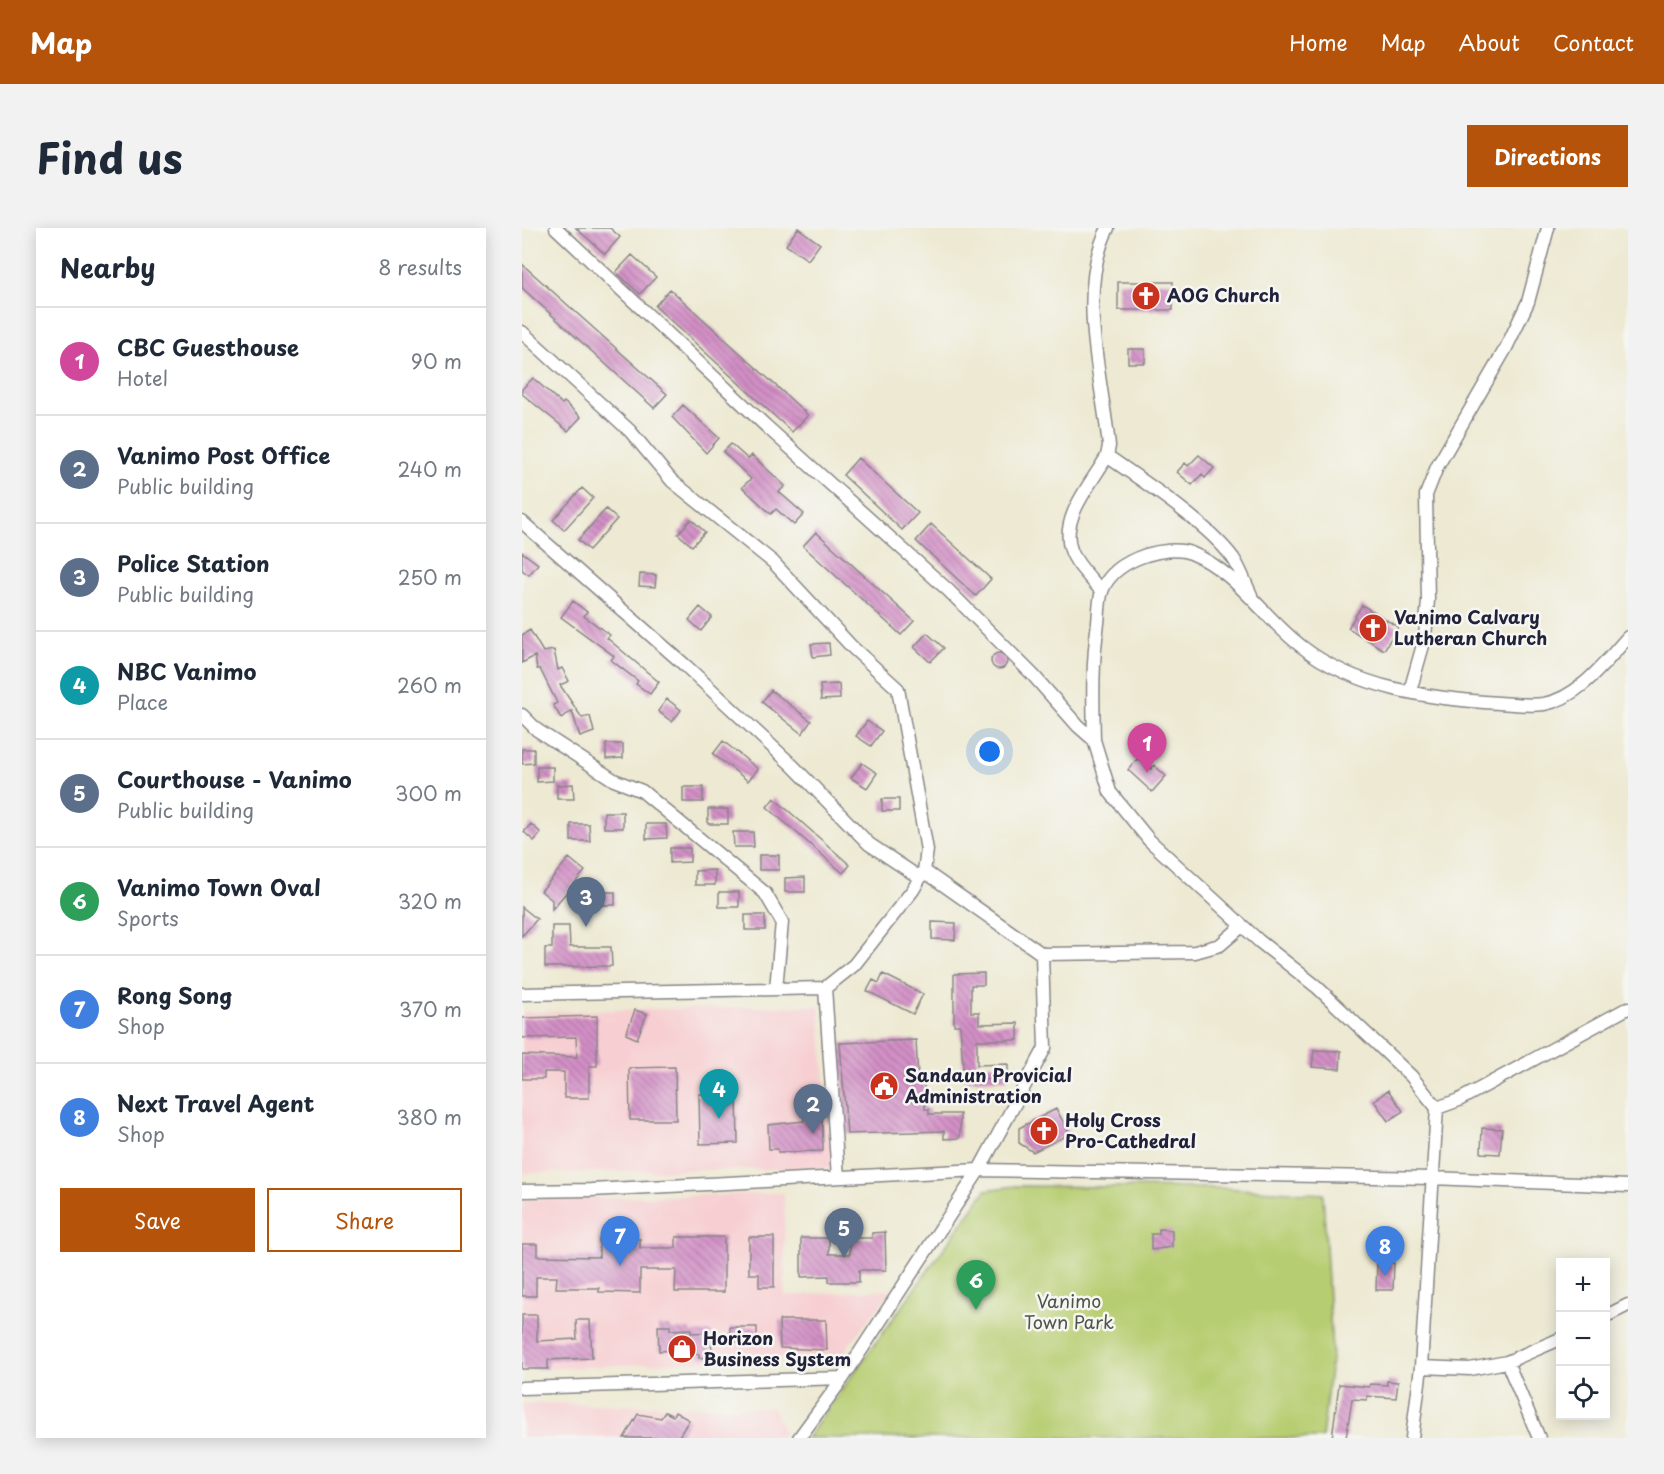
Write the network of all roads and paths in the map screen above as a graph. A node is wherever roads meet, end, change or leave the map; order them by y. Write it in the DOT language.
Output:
graph roads {
  1 [pos="555,228"];
  2 [pos="1108,228"];
  3 [pos="1548,228"];
  4 [pos="522,332"];
  5 [pos="1107,456"];
  6 [pos="522,522"];
  7 [pos="1102,592"];
  8 [pos="1254,602"];
  9 [pos="1628,637"];
  10 [pos="1410,691"];
  11 [pos="522,715"];
  12 [pos="1094,740"];
  13 [pos="922,874"];
  14 [pos="1242,926"];
  15 [pos="1042,954"];
  16 [pos="825,987"];
  17 [pos="776,989"];
  18 [pos="522,994"];
  19 [pos="1628,1008"];
  20 [pos="1437,1108"];
  21 [pos="979,1170"];
  22 [pos="838,1177"];
  23 [pos="1432,1178"];
  24 [pos="1628,1185"];
  25 [pos="522,1191"];
  26 [pos="1628,1305"];
  27 [pos="1610,1314"];
  28 [pos="1556,1340"];
  29 [pos="1507,1362"];
  30 [pos="1421,1367"];
  31 [pos="843,1378"];
  32 [pos="522,1388"];
  33 [pos="799,1438"];
  34 [pos="1412,1438"];
  35 [pos="1539,1438"];
  1 -- 12 [label="street"];
  2 -- 5 [label="street"];
  3 -- 10 [label="street"];
  4 -- 13 [label="street"];
  5 -- 7 [label="street"];
  5 -- 8 [label="street"];
  6 -- 13 [label="street"];
  7 -- 8 [label="street"];
  7 -- 12 [label="street"];
  8 -- 10 [label="street"];
  9 -- 10 [label="street"];
  11 -- 17 [label="street"];
  12 -- 14 [label="street"];
  13 -- 15 [label="street"];
  13 -- 16 [label="street"];
  14 -- 15 [label="street"];
  14 -- 20 [label="street"];
  15 -- 21 [label="street"];
  16 -- 17 [label="street"];
  16 -- 22 [label="street"];
  17 -- 18 [label="street"];
  19 -- 20 [label="street"];
  20 -- 23 [label="street"];
  21 -- 22 [label="street"];
  21 -- 23 [label="street"];
  21 -- 31 [label="street"];
  22 -- 25 [label="street"];
  23 -- 24 [label="street"];
  23 -- 30 [label="street"];
  26 -- 27 [label="street"];
  28 -- 29 [label="street"];
  29 -- 30 [label="street"];
  29 -- 35 [label="street"];
  30 -- 34 [label="street"];
  31 -- 32 [label="street"];
  31 -- 33 [label="street"];
}
